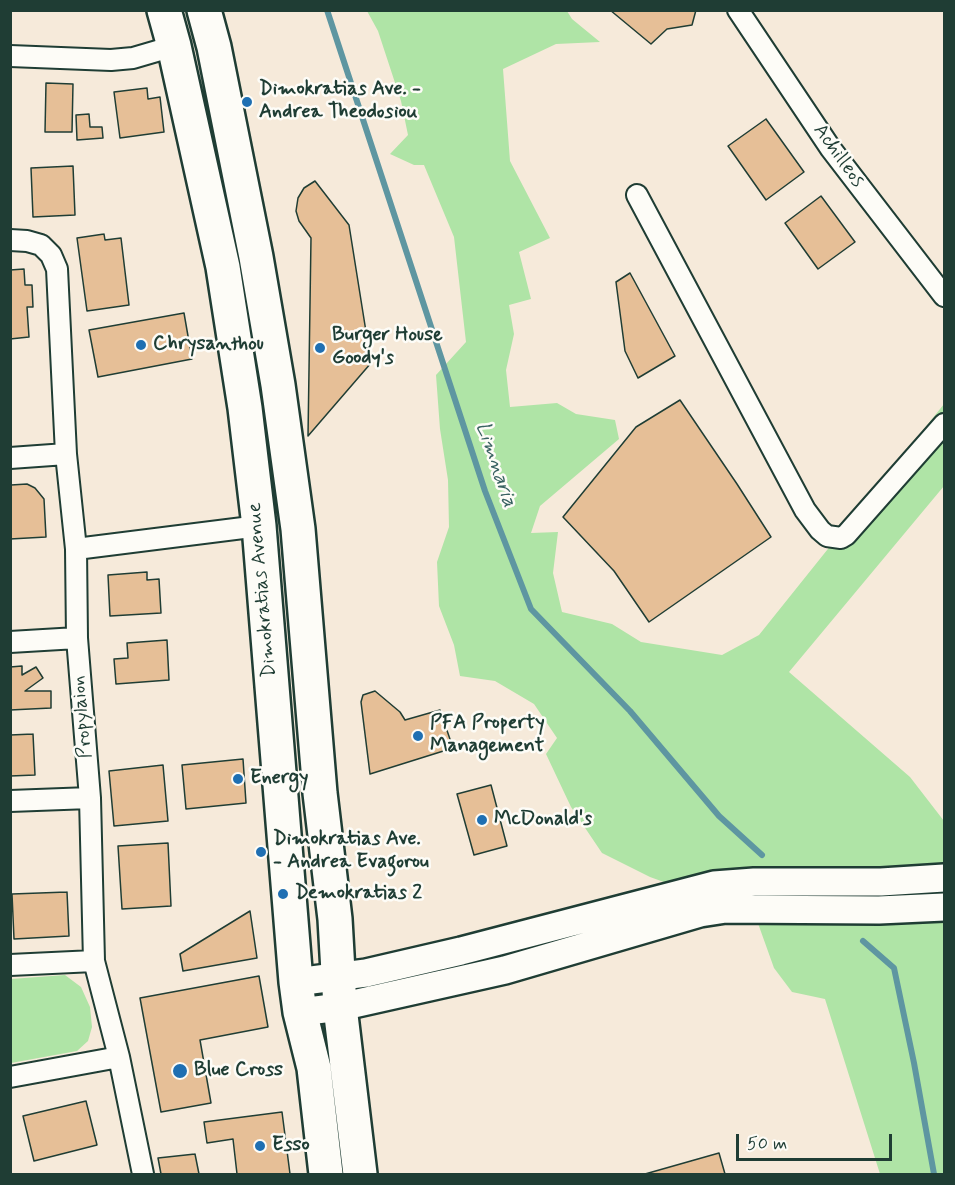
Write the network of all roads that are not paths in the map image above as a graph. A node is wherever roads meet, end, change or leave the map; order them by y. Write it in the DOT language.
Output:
graph roads {
  1 [pos="164,10"];
  2 [pos="204,10"];
  3 [pos="738,10"];
  4 [pos="174,46"];
  5 [pos="10,57"];
  6 [pos="638,195"];
  7 [pos="10,240"];
  8 [pos="945,296"];
  9 [pos="945,424"];
  10 [pos="66,454"];
  11 [pos="10,458"];
  12 [pos="259,526"];
  13 [pos="76,549"];
  14 [pos="77,638"];
  15 [pos="10,642"];
  16 [pos="90,798"];
  17 [pos="10,801"];
  18 [pos="945,878"];
  19 [pos="945,907"];
  20 [pos="94,961"];
  21 [pos="10,965"];
  22 [pos="338,992"];
  23 [pos="298,997"];
  24 [pos="119,1057"];
  25 [pos="10,1077"];
  26 [pos="143,1174"];
  27 [pos="326,1174"];
  28 [pos="360,1174"];
  1 -- 4 [label="highway, Dimokratias Avenue"];
  2 -- 22 [label="highway, Dimokratias Avenue"];
  3 -- 8 [label="street, Achilleos"];
  4 -- 5 [label="street"];
  4 -- 12 [label="highway, Dimokratias Avenue"];
  6 -- 9 [label="street"];
  7 -- 10 [label="street, Propylaion"];
  10 -- 11 [label="street"];
  10 -- 13 [label="street, Propylaion"];
  12 -- 13 [label="street"];
  12 -- 23 [label="highway, Dimokratias Avenue"];
  13 -- 14 [label="street, Propylaion"];
  14 -- 15 [label="street"];
  14 -- 16 [label="street, Propylaion"];
  16 -- 17 [label="street"];
  16 -- 20 [label="street, Propylaion"];
  18 -- 22 [label="street"];
  19 -- 22 [label="street"];
  20 -- 21 [label="street"];
  20 -- 24 [label="street, Propylaion"];
  22 -- 23 [label="street"];
  22 -- 28 [label="highway, Dimokratias Avenue"];
  23 -- 27 [label="highway, Dimokratias Avenue"];
  24 -- 25 [label="street"];
  24 -- 26 [label="street, Propylaion"];
}
